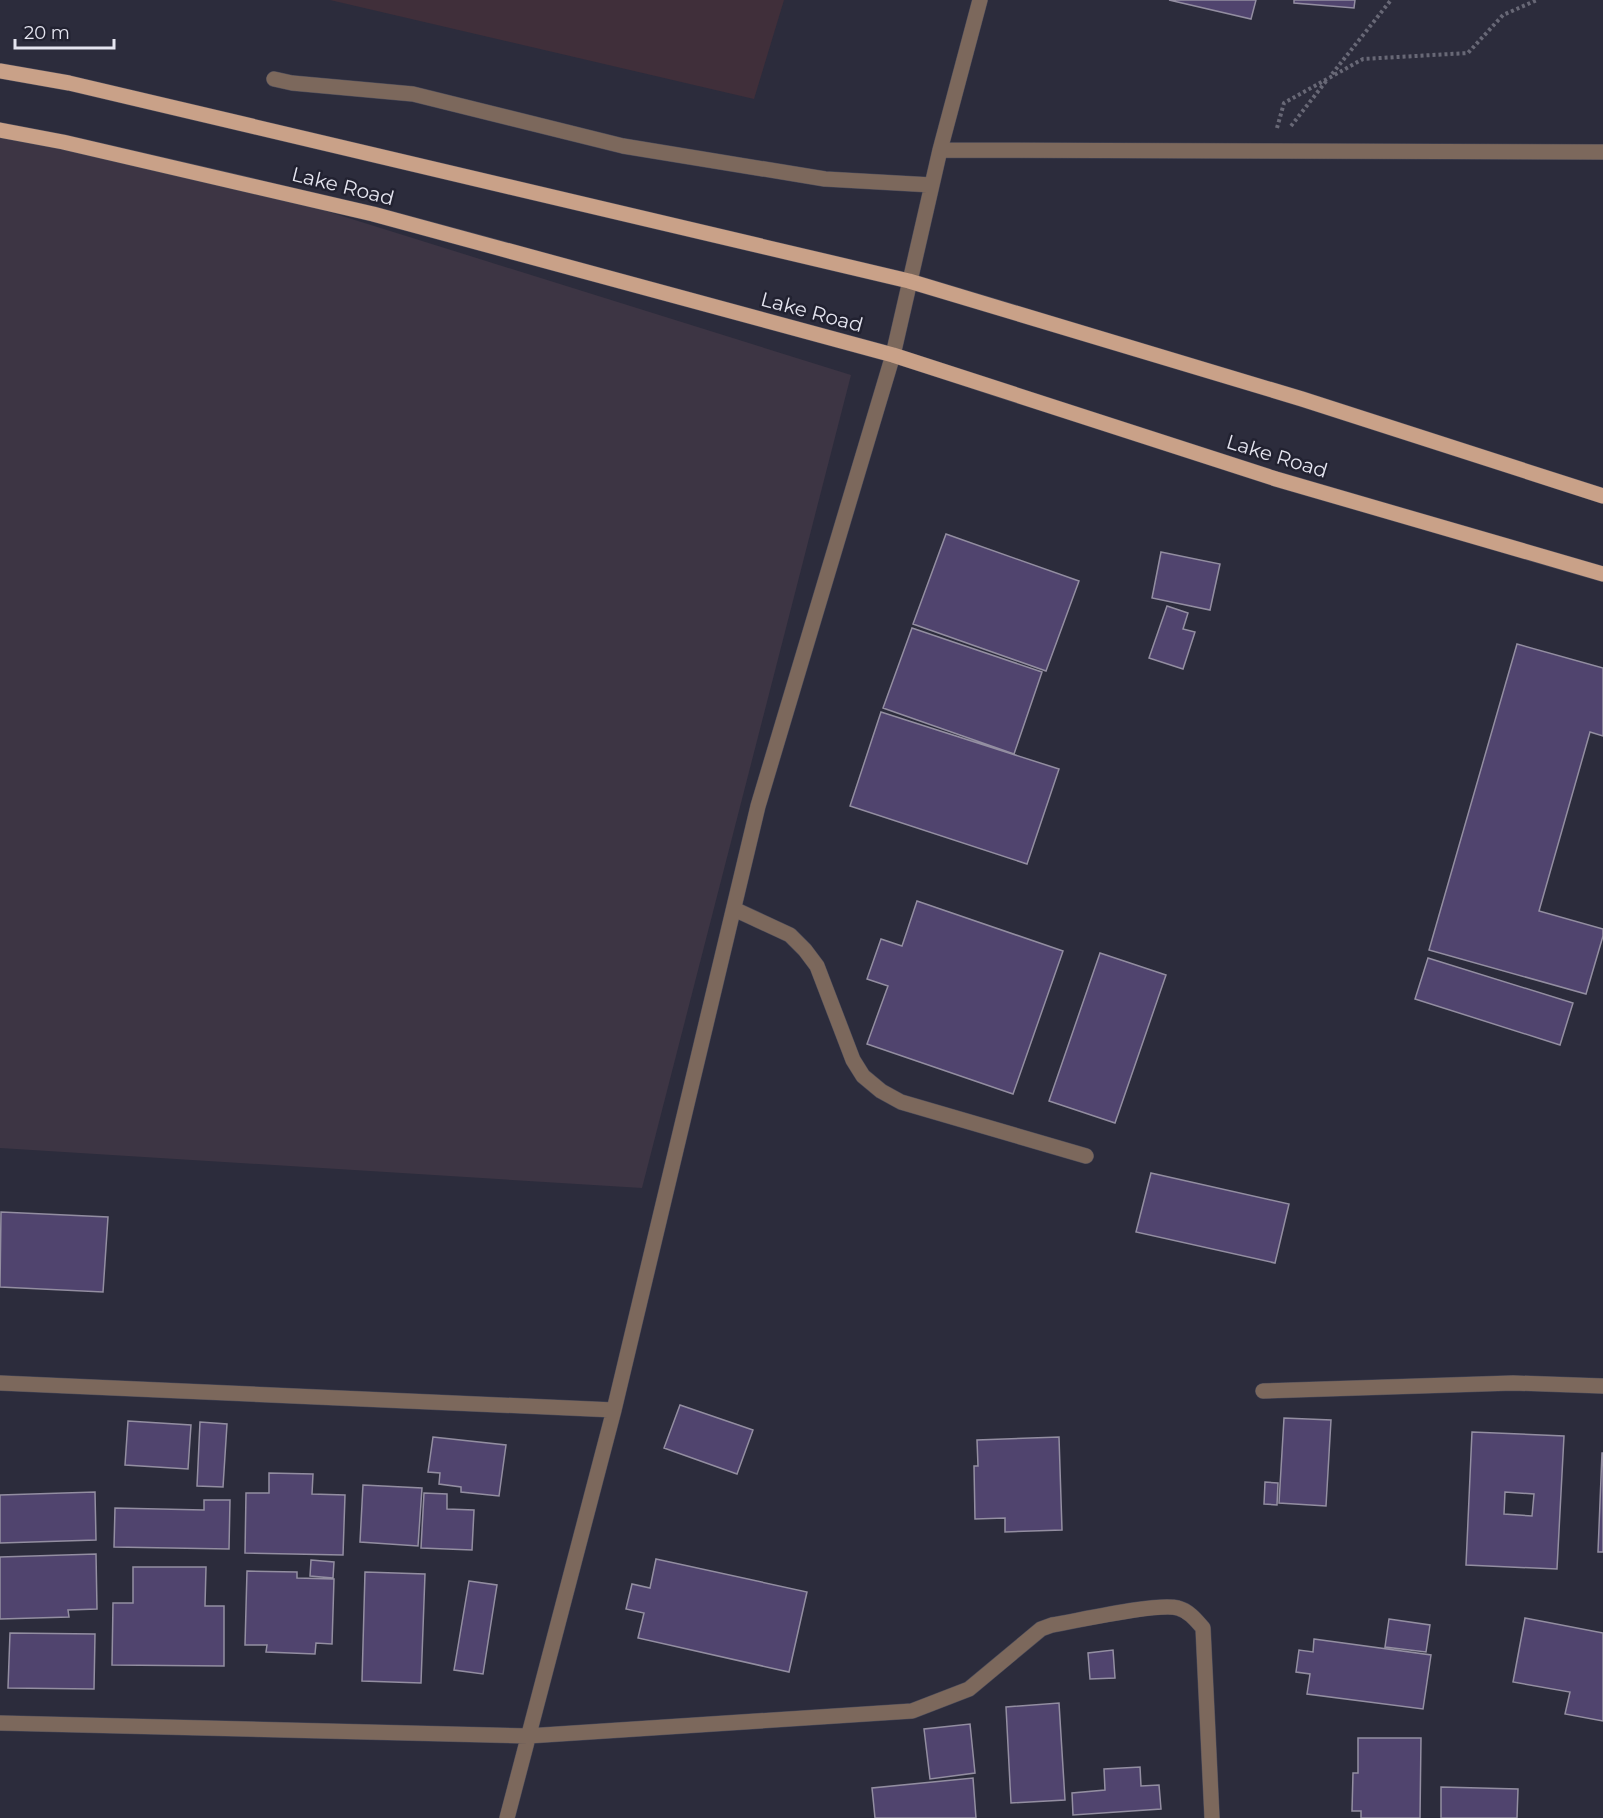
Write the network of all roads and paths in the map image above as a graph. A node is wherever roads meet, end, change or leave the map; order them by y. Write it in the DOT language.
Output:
graph roads {
  1 [pos="980,0"];
  2 [pos="1391,0"];
  3 [pos="1537,0"];
  4 [pos="0,71"];
  5 [pos="1329,78"];
  6 [pos="274,79"];
  7 [pos="0,130"];
  8 [pos="940,150"];
  9 [pos="1270,152"];
  10 [pos="1603,152"];
  11 [pos="932,185"];
  12 [pos="909,281"];
  13 [pos="893,355"];
  14 [pos="1603,496"];
  15 [pos="1603,574"];
  16 [pos="734,909"];
  17 [pos="1086,1156"];
  18 [pos="0,1383"];
  19 [pos="1603,1386"];
  20 [pos="1263,1391"];
  21 [pos="614,1410"];
  22 [pos="0,1723"];
  23 [pos="528,1736"];
  24 [pos="507,1818"];
  25 [pos="1212,1818"];
  1 -- 8 [label="street"];
  2 -- 5 [label="path"];
  3 -- 5 [label="path"];
  4 -- 12 [label="main road, Lake Road"];
  5 -- 9 [label="path"];
  5 -- 9 [label="path"];
  6 -- 11 [label="street"];
  7 -- 13 [label="main road, Lake Road"];
  8 -- 9 [label="street"];
  8 -- 11 [label="street"];
  9 -- 10 [label="street"];
  11 -- 12 [label="street"];
  12 -- 13 [label="street"];
  12 -- 14 [label="main road, Lake Road"];
  13 -- 15 [label="main road, Lake Road"];
  13 -- 16 [label="street"];
  16 -- 17 [label="street"];
  16 -- 21 [label="street"];
  18 -- 21 [label="street"];
  19 -- 20 [label="street"];
  21 -- 23 [label="street"];
  22 -- 23 [label="street"];
  23 -- 24 [label="street"];
  23 -- 25 [label="street"];
}
